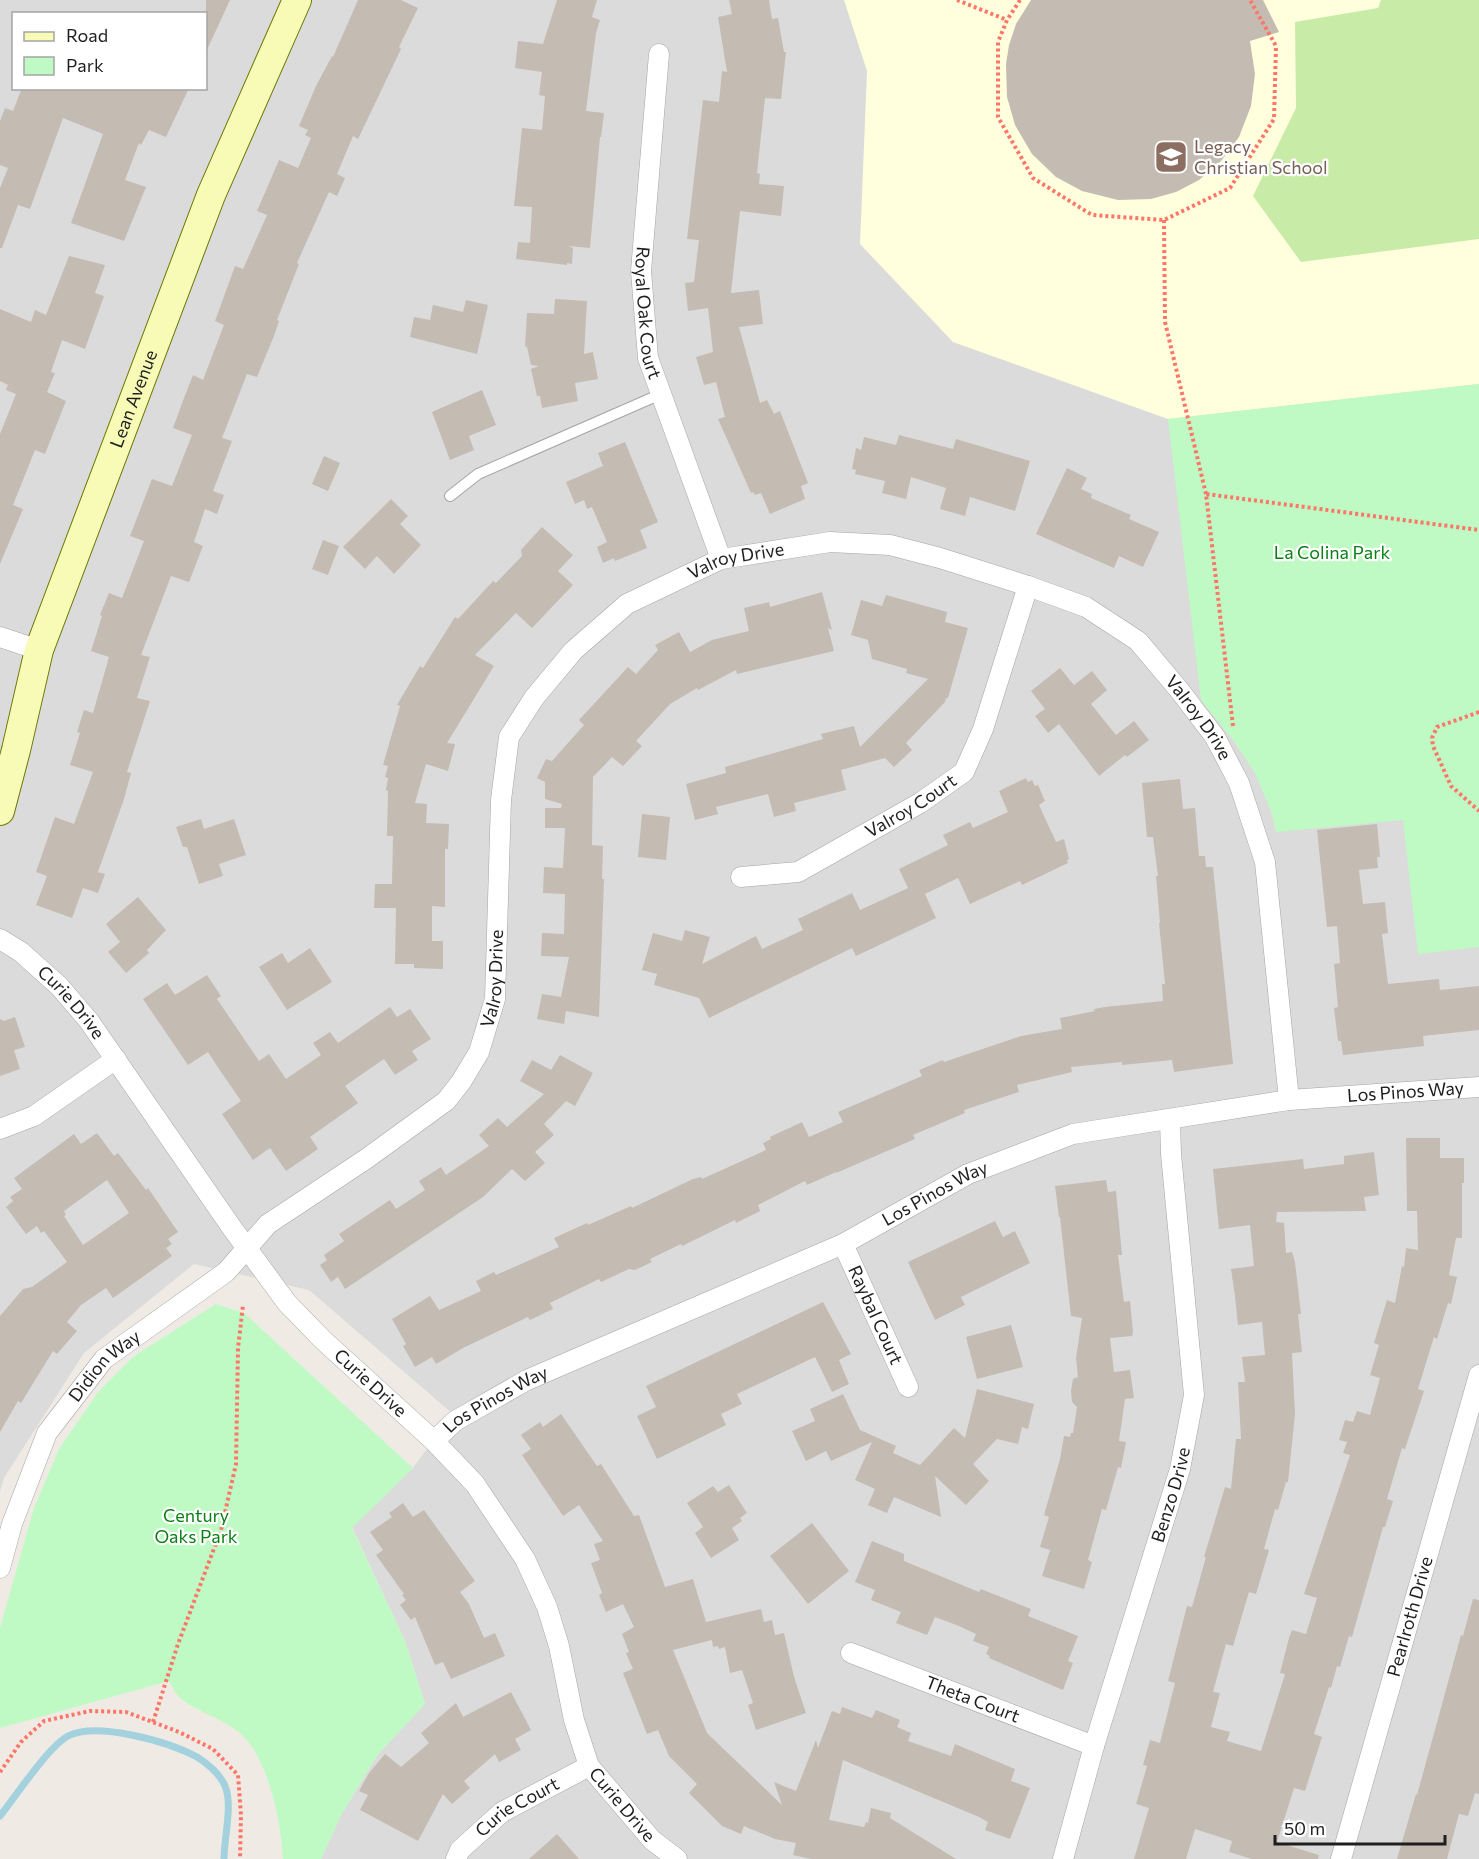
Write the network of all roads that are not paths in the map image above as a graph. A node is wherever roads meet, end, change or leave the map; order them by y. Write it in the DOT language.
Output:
graph roads {
  1 [pos="297,0"];
  2 [pos="659,54"];
  3 [pos="661,394"];
  4 [pos="450,496"];
  5 [pos="720,559"];
  6 [pos="1028,586"];
  7 [pos="0,637"];
  8 [pos="39,650"];
  9 [pos="0,811"];
  10 [pos="741,877"];
  11 [pos="0,939"];
  12 [pos="116,1059"];
  13 [pos="1479,1087"];
  14 [pos="1289,1100"];
  15 [pos="1170,1120"];
  16 [pos="0,1129"];
  17 [pos="843,1244"];
  18 [pos="247,1248"];
  19 [pos="1479,1375"];
  20 [pos="908,1387"];
  21 [pos="434,1441"];
  22 [pos="6,1522"];
  23 [pos="0,1568"];
  24 [pos="851,1653"];
  25 [pos="1094,1746"];
  26 [pos="590,1766"];
  27 [pos="456,1859"];
  28 [pos="677,1859"];
  29 [pos="1064,1859"];
  30 [pos="1341,1859"];
  1 -- 8 [label="street, Lean Avenue"];
  2 -- 3 [label="street, Royal Oak Court"];
  3 -- 4 [label="lane"];
  3 -- 5 [label="street, Royal Oak Court"];
  5 -- 6 [label="street, Valroy Drive"];
  5 -- 18 [label="street, Valroy Drive"];
  6 -- 10 [label="street, Valroy Court"];
  6 -- 14 [label="street, Valroy Drive"];
  7 -- 8 [label="street"];
  8 -- 9 [label="street, Lean Avenue"];
  11 -- 12 [label="street, Curie Drive"];
  12 -- 16 [label="street"];
  12 -- 18 [label="street, Curie Drive"];
  13 -- 14 [label="street, Los Pinos Way"];
  14 -- 15 [label="street, Los Pinos Way"];
  15 -- 17 [label="street, Los Pinos Way"];
  15 -- 25 [label="street, Benzo Drive"];
  17 -- 20 [label="street, Raybal Court"];
  17 -- 21 [label="street, Los Pinos Way"];
  18 -- 21 [label="street, Curie Drive"];
  18 -- 22 [label="street, Didion Way"];
  19 -- 30 [label="street, Pearlroth Drive"];
  21 -- 26 [label="street, Curie Drive"];
  22 -- 23 [label="street, Didion Way"];
  24 -- 25 [label="street, Theta Court"];
  25 -- 29 [label="street, Benzo Drive"];
  26 -- 27 [label="street, Curie Court"];
  26 -- 28 [label="street, Curie Drive"];
}
